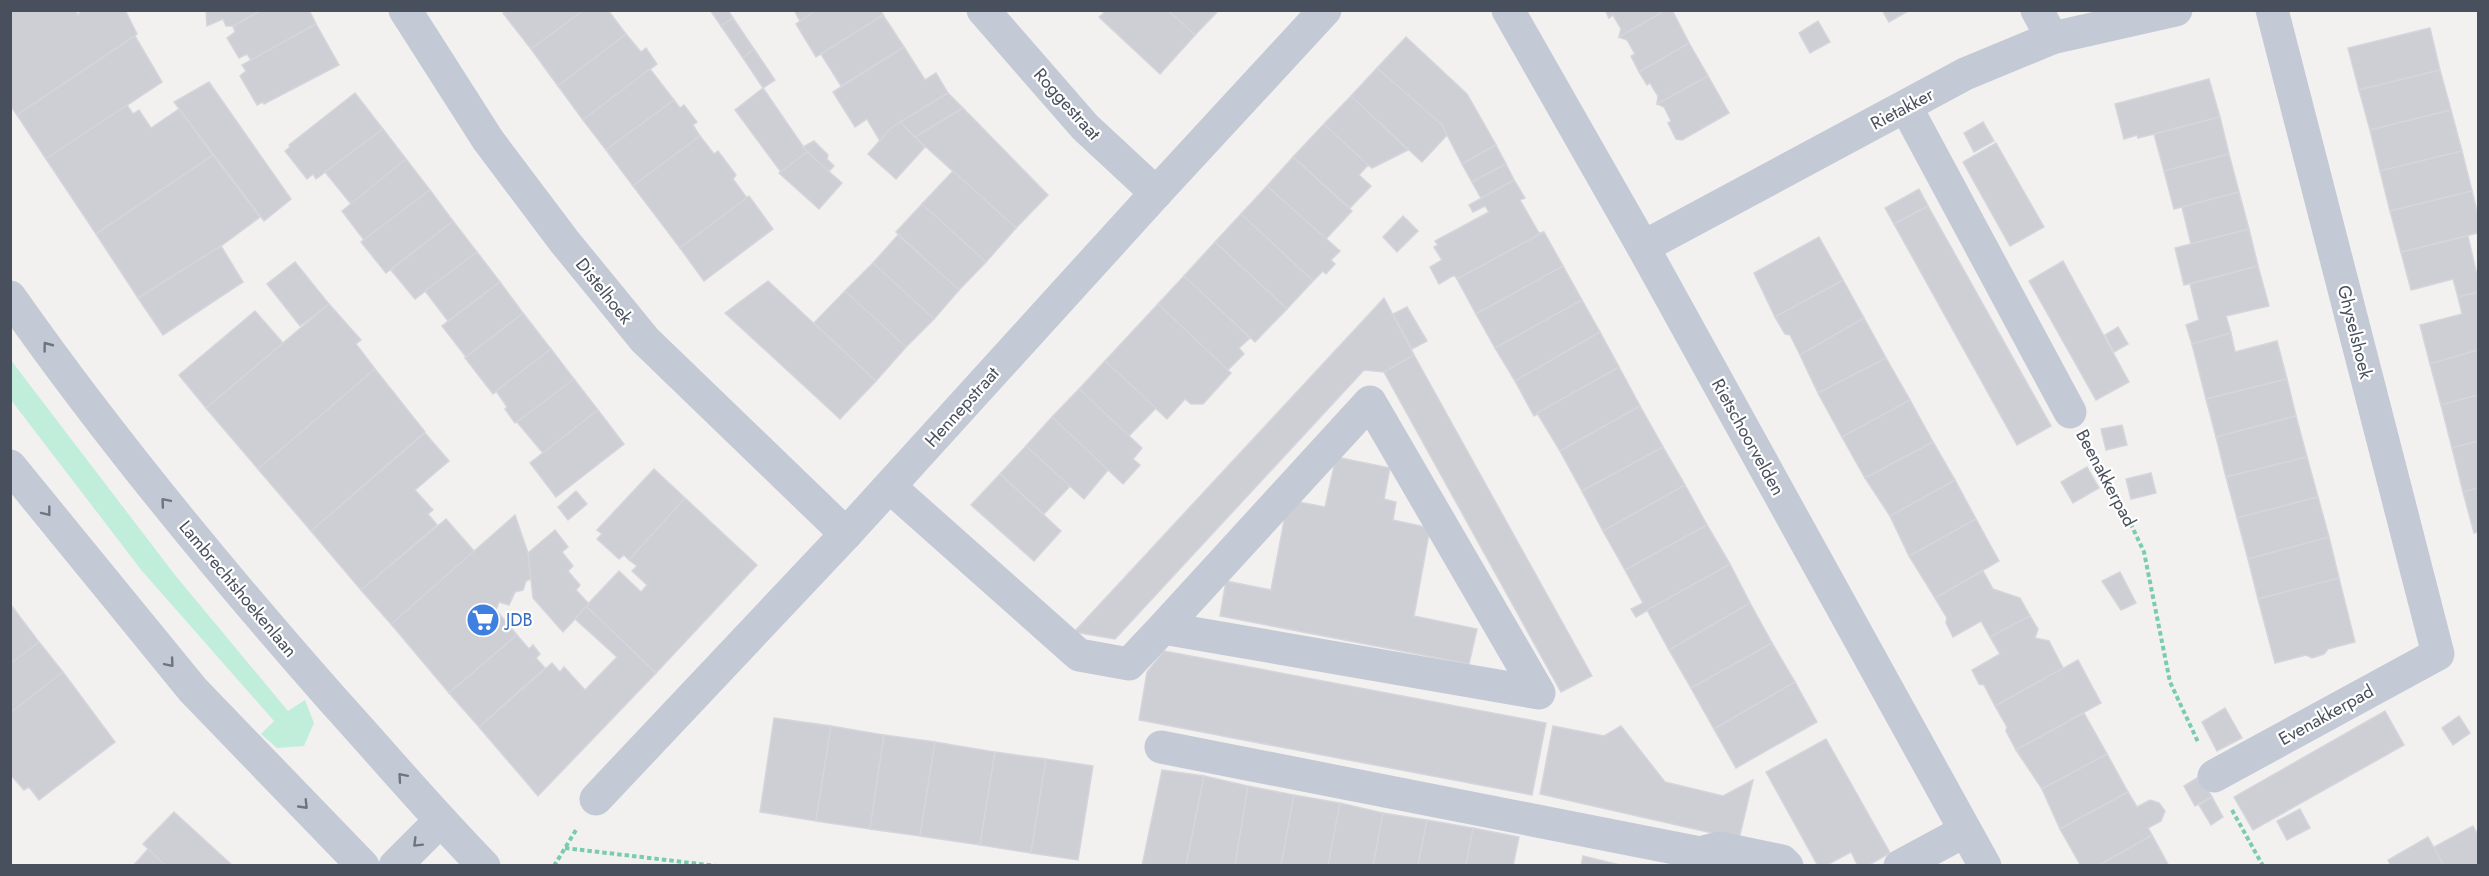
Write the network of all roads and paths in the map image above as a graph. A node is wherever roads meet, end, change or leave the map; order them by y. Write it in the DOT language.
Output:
graph roads {
  1 [pos="405,10"];
  2 [pos="983,10"];
  3 [pos="1325,10"];
  4 [pos="1508,10"];
  5 [pos="2176,10"];
  6 [pos="2272,10"];
  7 [pos="2044,24"];
  8 [pos="1906,107"];
  9 [pos="1156,193"];
  10 [pos="1643,247"];
  11 [pos="10,297"];
  12 [pos="2070,412"];
  13 [pos="10,466"];
  14 [pos="890,487"];
  15 [pos="846,534"];
  16 [pos="1162,628"];
  17 [pos="2438,654"];
  18 [pos="1161,747"];
  19 [pos="2214,776"];
  20 [pos="596,799"];
  21 [pos="440,821"];
  22 [pos="1965,831"];
  23 [pos="565,848"];
  24 [pos="363,866"];
  25 [pos="395,866"];
  26 [pos="484,866"];
  27 [pos="717,866"];
  28 [pos="1787,866"];
  29 [pos="1900,866"];
  30 [pos="1985,866"];
  31 [pos="2263,866"];
  1 -- 15 [label="street, Distelhoek"];
  2 -- 9 [label="street, Roggestraat"];
  3 -- 9 [label="street, Hennepstraat"];
  4 -- 10 [label="street, Rietschoorvelden"];
  5 -- 7 [label="street, Rietakker"];
  6 -- 17 [label="street, Ghyselshoek"];
  7 -- 8 [label="street, Rietakker"];
  8 -- 10 [label="street, Rietakker"];
  8 -- 12 [label="street, Beenakkerpad"];
  9 -- 14 [label="street, Hennepstraat"];
  10 -- 22 [label="street, Rietschoorvelden"];
  21 -- 11 [label="street, Lambrechtshoekenlaan, one-way"];
  12 -- 19 [label="path, Beenakkerpad"];
  13 -- 24 [label="street, one-way"];
  14 -- 15 [label="street, Hennepstraat"];
  14 -- 16 [label="street"];
  15 -- 20 [label="street, Hennepstraat"];
  16 -- 16 [label="street"];
  17 -- 19 [label="street, Evenakkerpad"];
  18 -- 28 [label="street"];
  19 -- 31 [label="path, Beenakkerpad"];
  21 -- 25 [label="street, one-way"];
  21 -- 26 [label="street, Lambrechtshoekenlaan"];
  22 -- 29 [label="street"];
  22 -- 30 [label="street, Rietschoorvelden"];
  23 -- 27 [label="path"];
}
